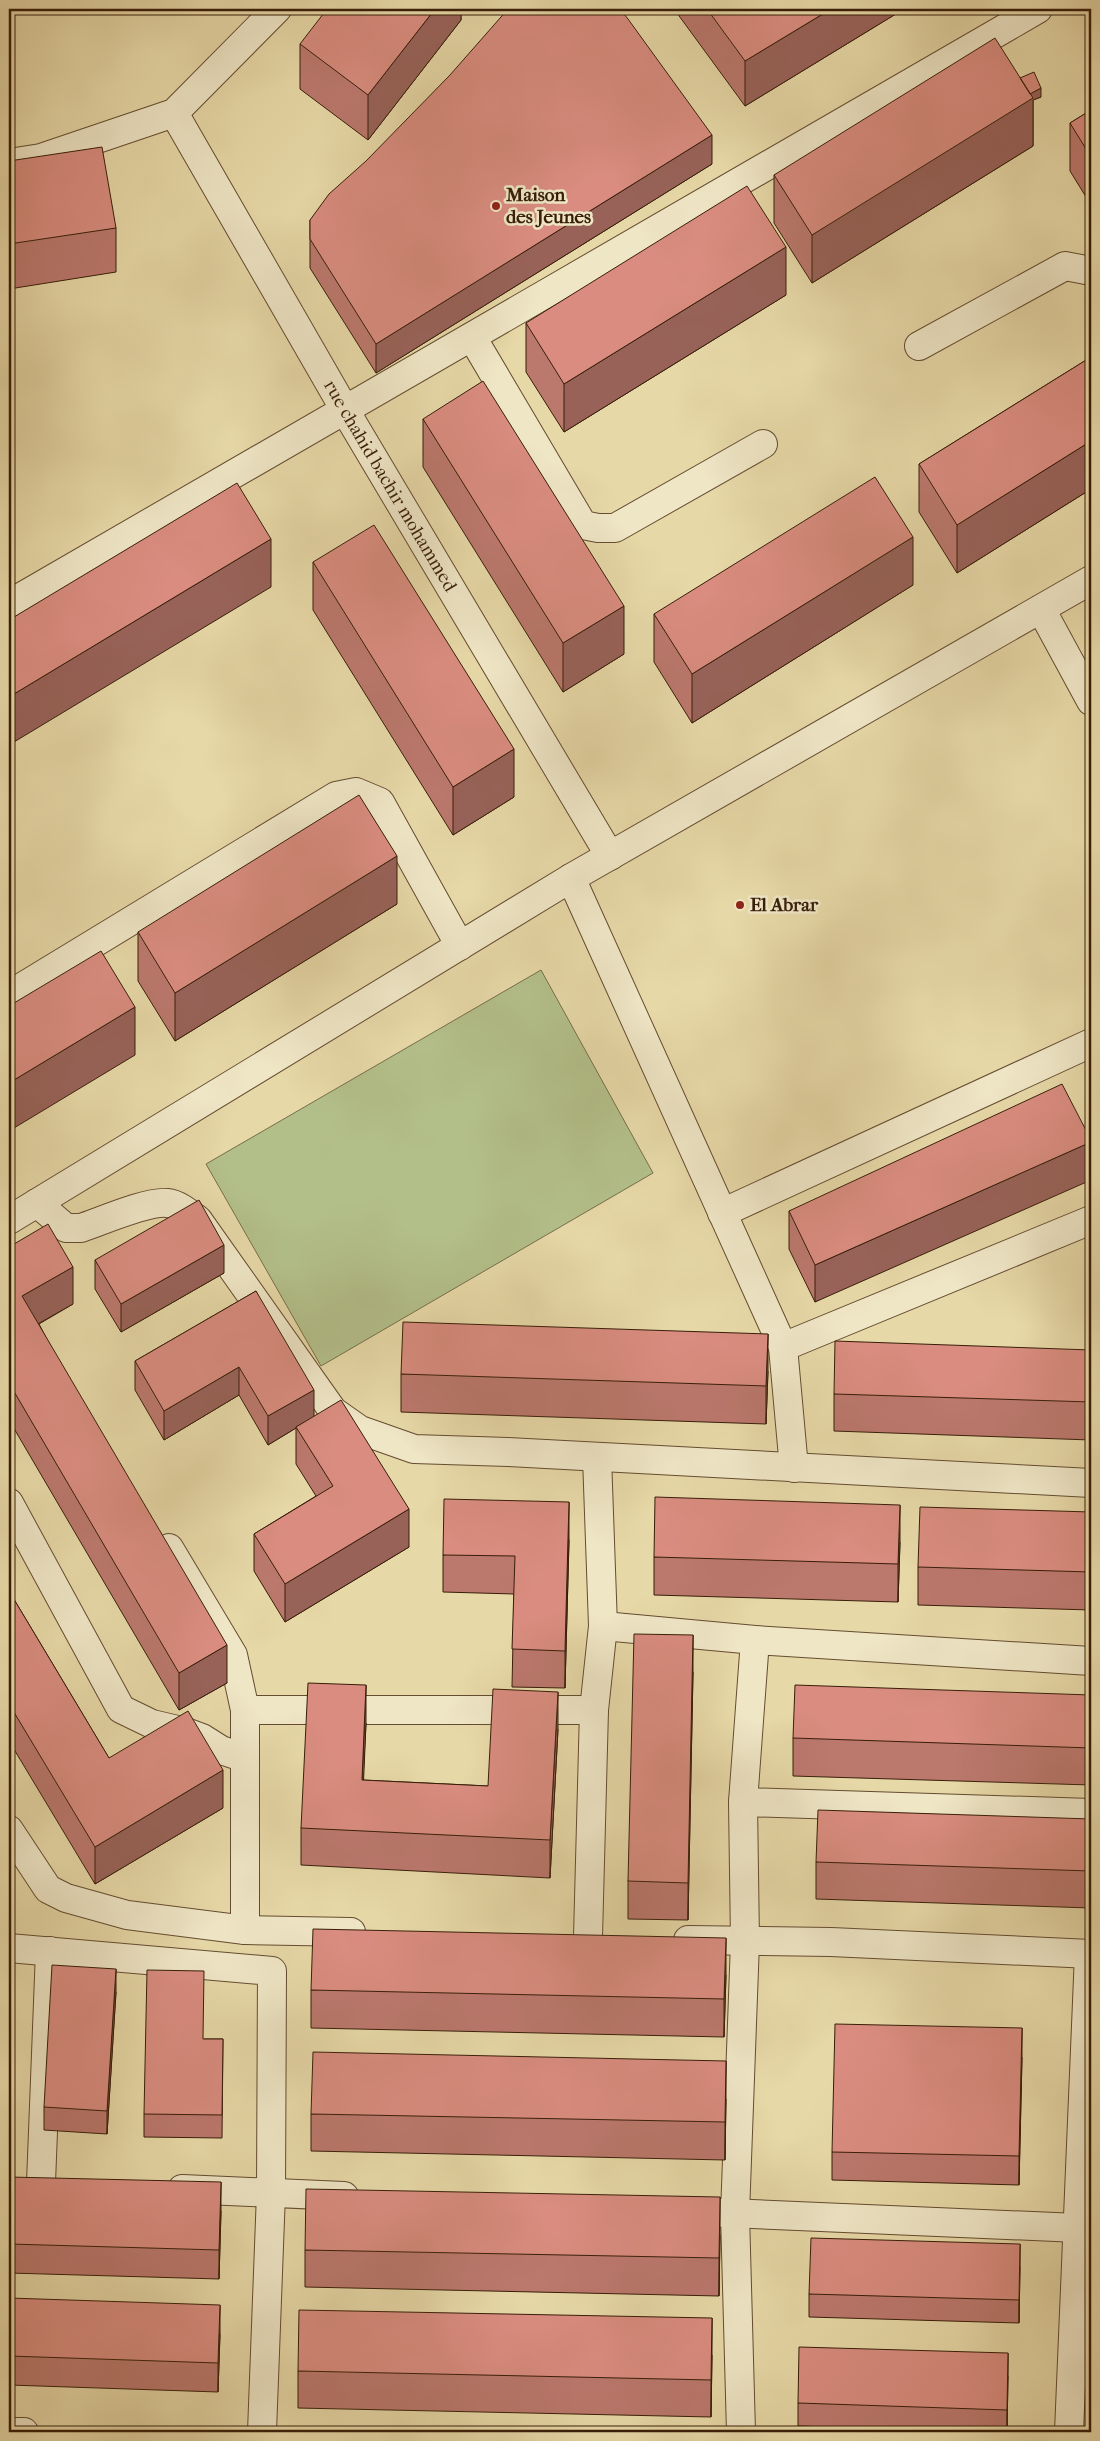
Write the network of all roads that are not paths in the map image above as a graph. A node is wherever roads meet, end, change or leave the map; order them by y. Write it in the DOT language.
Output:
graph roads {
  1 [pos="276,9"];
  2 [pos="1038,9"];
  3 [pos="174,113"];
  4 [pos="9,163"];
  5 [pos="1091,271"];
  6 [pos="472,337"];
  7 [pos="919,346"];
  8 [pos="345,411"];
  9 [pos="764,444"];
  10 [pos="1091,580"];
  11 [pos="9,604"];
  12 [pos="1041,609"];
  13 [pos="1091,701"];
  14 [pos="610,856"];
  15 [pos="570,878"];
  16 [pos="460,946"];
  17 [pos="9,995"];
  18 [pos="1091,1043"];
  19 [pos="37,1203"];
  20 [pos="722,1213"];
  21 [pos="9,1220"];
  22 [pos="1091,1220"];
  23 [pos="782,1347"];
  24 [pos="597,1457"];
  25 [pos="794,1468"];
  26 [pos="1091,1483"];
  27 [pos="9,1503"];
  28 [pos="158,1529"];
  29 [pos="603,1626"];
  30 [pos="755,1640"];
  31 [pos="1091,1661"];
  32 [pos="245,1710"];
  33 [pos="594,1710"];
  34 [pos="245,1758"];
  35 [pos="743,1802"];
  36 [pos="1091,1813"];
  37 [pos="9,1830"];
  38 [pos="245,1930"];
  39 [pos="372,1933"];
  40 [pos="559,1937"];
  41 [pos="588,1937"];
  42 [pos="618,1938"];
  43 [pos="666,1940"];
  44 [pos="745,1942"];
  45 [pos="9,1948"];
  46 [pos="50,1951"];
  47 [pos="1090,1954"];
  48 [pos="70,2185"];
  49 [pos="156,2188"];
  50 [pos="271,2193"];
  51 [pos="370,2197"];
  52 [pos="656,2210"];
  53 [pos="735,2214"];
  54 [pos="1078,2228"];
  55 [pos="9,2432"];
  56 [pos="24,2432"];
  57 [pos="262,2432"];
  58 [pos="741,2432"];
  59 [pos="1069,2432"];
  1 -- 3 [label="street"];
  2 -- 6 [label="street"];
  3 -- 4 [label="street"];
  3 -- 8 [label="street, rue chahid bachir mohammed"];
  5 -- 7 [label="street"];
  6 -- 8 [label="street"];
  6 -- 9 [label="street"];
  8 -- 11 [label="street"];
  8 -- 14 [label="street, rue chahid bachir mohammed"];
  10 -- 12 [label="street"];
  12 -- 13 [label="street"];
  12 -- 14 [label="street"];
  14 -- 15 [label="street"];
  15 -- 16 [label="street"];
  15 -- 20 [label="street"];
  16 -- 17 [label="street"];
  16 -- 19 [label="street"];
  18 -- 20 [label="street"];
  19 -- 21 [label="street"];
  19 -- 24 [label="street"];
  20 -- 23 [label="street"];
  22 -- 23 [label="street"];
  23 -- 25 [label="street"];
  24 -- 25 [label="street"];
  24 -- 29 [label="street"];
  25 -- 26 [label="street"];
  27 -- 34 [label="street"];
  28 -- 32 [label="street"];
  29 -- 30 [label="street"];
  29 -- 33 [label="street"];
  30 -- 31 [label="street"];
  30 -- 35 [label="street"];
  32 -- 33 [label="street"];
  32 -- 34 [label="street"];
  33 -- 41 [label="street"];
  34 -- 38 [label="street"];
  35 -- 36 [label="street"];
  35 -- 44 [label="street"];
  37 -- 38 [label="street"];
  38 -- 39 [label="street"];
  40 -- 41 [label="street"];
  41 -- 42 [label="street"];
  43 -- 44 [label="street"];
  44 -- 47 [label="street"];
  44 -- 53 [label="street"];
  45 -- 46 [label="street"];
  46 -- 48 [label="street"];
  46 -- 50 [label="street"];
  47 -- 54 [label="street"];
  49 -- 50 [label="street"];
  50 -- 51 [label="street"];
  50 -- 57 [label="street"];
  52 -- 53 [label="street"];
  53 -- 54 [label="street"];
  53 -- 58 [label="street"];
  54 -- 59 [label="street"];
  55 -- 56 [label="street"];
}
